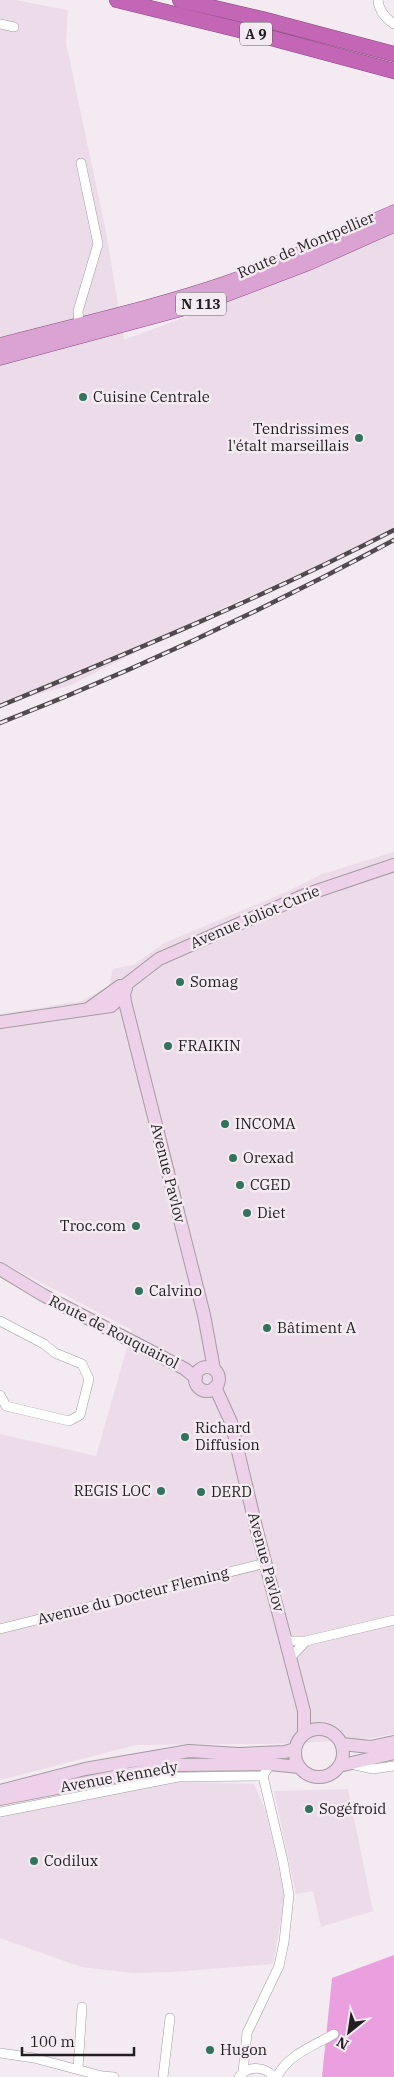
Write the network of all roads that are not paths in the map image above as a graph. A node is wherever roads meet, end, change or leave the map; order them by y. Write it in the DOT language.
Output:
graph roads {
  1 [pos="117,0"];
  2 [pos="180,0"];
  3 [pos="378,0"];
  4 [pos="0,24"];
  5 [pos="394,24"];
  6 [pos="14,27"];
  7 [pos="394,54"];
  8 [pos="394,71"];
  9 [pos="81,163"];
  10 [pos="394,212"];
  11 [pos="394,225"];
  12 [pos="79,324"];
  13 [pos="55,330"];
  14 [pos="0,339"];
  15 [pos="0,345"];
  16 [pos="0,358"];
  17 [pos="394,865"];
  18 [pos="121,992"];
  19 [pos="0,1022"];
  20 [pos="0,1269"];
  21 [pos="0,1277"];
  22 [pos="44,1296"];
  23 [pos="0,1321"];
  24 [pos="205,1371"];
  25 [pos="212,1389"];
  26 [pos="0,1395"];
  27 [pos="266,1563"];
  28 [pos="394,1620"];
  29 [pos="0,1629"];
  30 [pos="287,1641"];
  31 [pos="306,1641"];
  32 [pos="291,1657"];
  33 [pos="304,1711"];
  34 [pos="319,1728"];
  35 [pos="304,1734"];
  36 [pos="394,1742"];
  37 [pos="342,1744"];
  38 [pos="295,1749"];
  39 [pos="394,1753"];
  40 [pos="270,1764"];
  41 [pos="345,1765"];
  42 [pos="394,1766"];
  43 [pos="299,1767"];
  44 [pos="264,1776"];
  45 [pos="0,1791"];
  46 [pos="0,1799"];
  47 [pos="0,1812"];
  48 [pos="82,2007"];
  49 [pos="170,2018"];
  50 [pos="334,2034"];
  51 [pos="246,2052"];
  52 [pos="0,2053"];
  53 [pos="78,2068"];
  54 [pos="256,2068"];
  55 [pos="241,2074"];
  56 [pos="273,2075"];
  57 [pos="114,2077"];
  58 [pos="164,2077"];
  1 -- 8 [label="highway, A 9"];
  2 -- 7 [label="highway, A 9"];
  3 -- 5 [label="street"];
  4 -- 6 [label="street"];
  9 -- 12 [label="street"];
  10 -- 12 [label="main road, Route de Montpellier / N 113"];
  11 -- 16 [label="main road, Route de Montpellier / N 113"];
  12 -- 13 [label="main road, Route de Montpellier / N 113"];
  13 -- 14 [label="street"];
  13 -- 15 [label="main road, Route de Montpellier / N 113"];
  17 -- 18 [label="street, Avenue Joliot-Curie"];
  18 -- 19 [label="street, Avenue Joliot-Curie"];
  18 -- 24 [label="street, Avenue Pavlov"];
  20 -- 22 [label="street, Route de Rouquairol"];
  21 -- 22 [label="street, Route de Rouquairol"];
  22 -- 24 [label="street, Route de Rouquairol"];
  23 -- 26 [label="street"];
  24 -- 25 [label="street, Avenue Pavlov"];
  24 -- 25 [label="street, Avenue Pavlov"];
  25 -- 27 [label="street, Avenue Pavlov"];
  27 -- 29 [label="street, Avenue du Docteur Fleming"];
  27 -- 30 [label="street, Avenue Pavlov"];
  28 -- 31 [label="street"];
  30 -- 31 [label="street"];
  30 -- 32 [label="street, Avenue Pavlov"];
  31 -- 32 [label="street"];
  32 -- 33 [label="street, Avenue Pavlov"];
  33 -- 34 [label="street, Avenue Pavlov"];
  33 -- 35 [label="street, Avenue Pavlov"];
  34 -- 35 [label="street"];
  34 -- 37 [label="street"];
  35 -- 38 [label="street"];
  36 -- 37 [label="street"];
  37 -- 41 [label="street"];
  38 -- 43 [label="street"];
  38 -- 45 [label="street, Avenue Kennedy"];
  39 -- 41 [label="street"];
  40 -- 43 [label="street, Avenue Kennedy"];
  40 -- 44 [label="street"];
  40 -- 46 [label="street, Avenue Kennedy"];
  41 -- 42 [label="street"];
  41 -- 43 [label="street"];
  44 -- 47 [label="street"];
  44 -- 51 [label="street"];
  48 -- 53 [label="street"];
  49 -- 58 [label="street"];
  50 -- 56 [label="street"];
  51 -- 54 [label="street"];
  51 -- 55 [label="street"];
  52 -- 53 [label="street"];
  53 -- 57 [label="street"];
  54 -- 55 [label="street"];
  54 -- 56 [label="street"];
}
